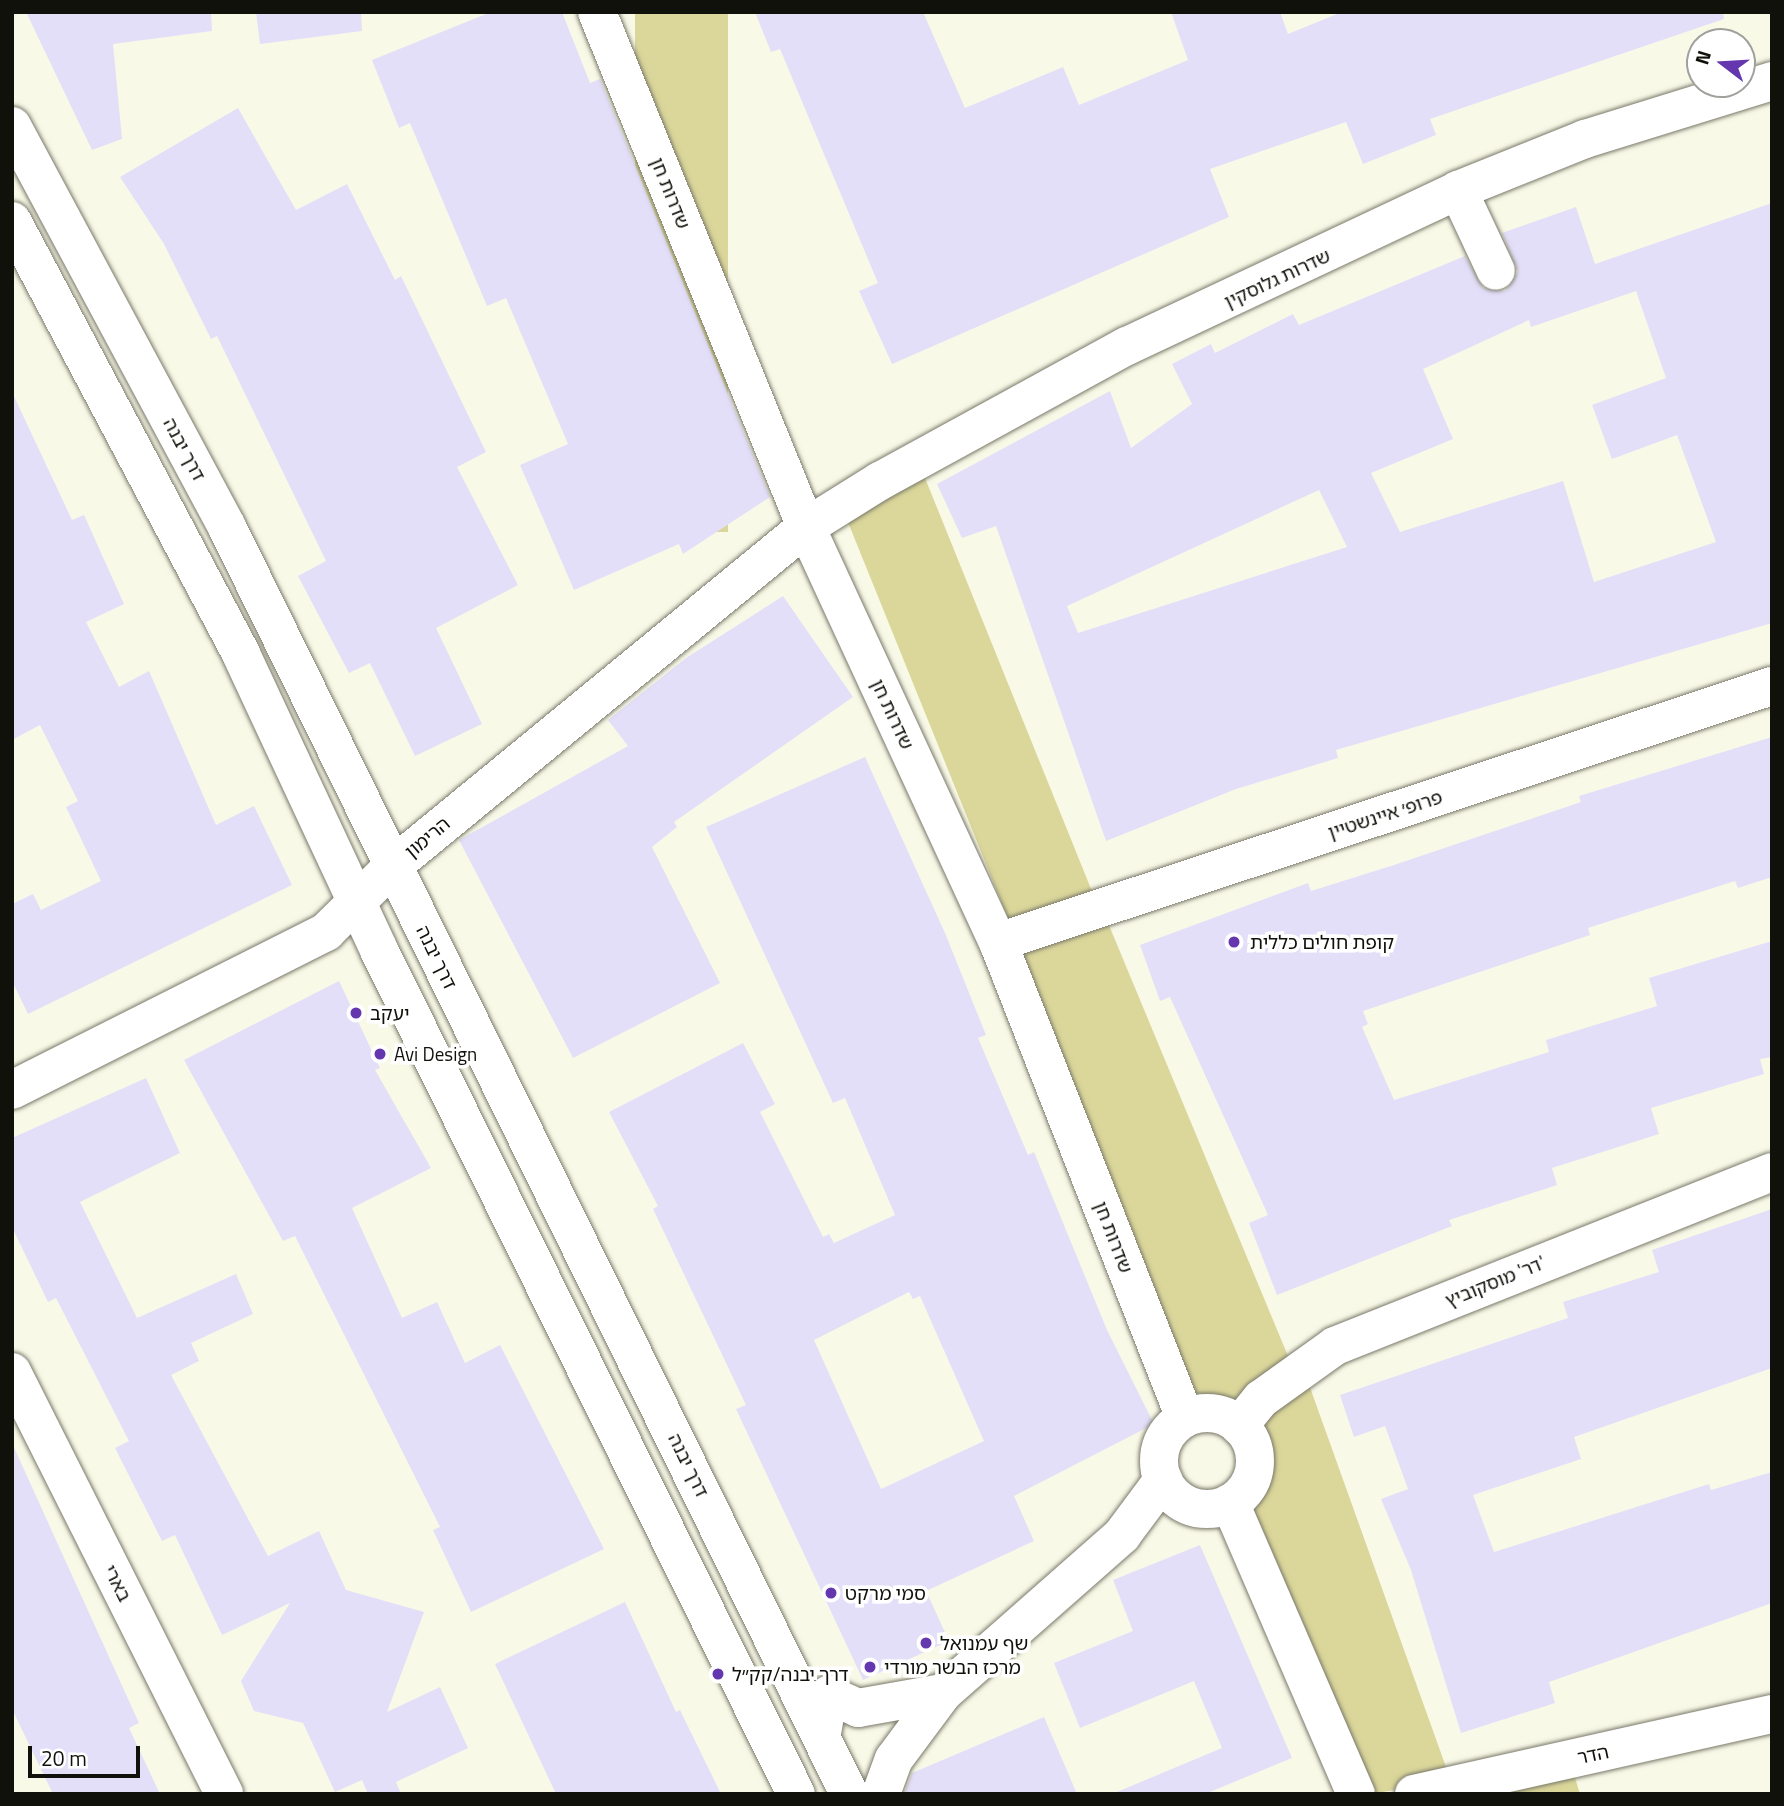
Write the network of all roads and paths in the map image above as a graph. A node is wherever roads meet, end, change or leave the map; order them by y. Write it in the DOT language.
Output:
graph roads {
  1 [pos="597,12"];
  2 [pos="1772,81"];
  3 [pos="12,127"];
  4 [pos="1458,190"];
  5 [pos="12,221"];
  6 [pos="1496,271"];
  7 [pos="806,527"];
  8 [pos="1772,686"];
  9 [pos="394,865"];
  10 [pos="357,900"];
  11 [pos="998,942"];
  12 [pos="12,1090"];
  13 [pos="1772,1172"];
  14 [pos="12,1372"];
  15 [pos="1185,1418"];
  16 [pos="1239,1426"];
  17 [pos="1163,1480"];
  18 [pos="1230,1503"];
  19 [pos="943,1693"];
  20 [pos="1772,1714"];
  21 [pos="822,1733"];
  22 [pos="224,1794"];
  23 [pos="796,1794"];
  24 [pos="849,1794"];
  25 [pos="881,1794"];
  26 [pos="1356,1794"];
  27 [pos="1414,1794"];
  1 -- 7 [label="street, שדרות חן"];
  2 -- 4 [label="street, שדרות גלוסקין"];
  3 -- 9 [label="street, דרך יבנה"];
  4 -- 6 [label="street"];
  4 -- 7 [label="street, שדרות גלוסקין"];
  5 -- 10 [label="street"];
  7 -- 9 [label="street, הרימון"];
  7 -- 11 [label="street, שדרות חן"];
  8 -- 11 [label="street, פרופ׳ איינשטיין"];
  9 -- 10 [label="street, הרימון"];
  9 -- 21 [label="street, דרך יבנה"];
  10 -- 12 [label="street, הרימון"];
  10 -- 23 [label="street"];
  11 -- 15 [label="street, שדרות חן"];
  13 -- 16 [label="street, דר' מוסקוביץ'"];
  14 -- 22 [label="street, בארי"];
  15 -- 16 [label="street"];
  15 -- 17 [label="street"];
  16 -- 18 [label="street"];
  17 -- 18 [label="street"];
  17 -- 19 [label="street"];
  18 -- 26 [label="street"];
  19 -- 21 [label="street"];
  19 -- 25 [label="street"];
  20 -- 27 [label="street, הדר"];
  21 -- 24 [label="street, דרך יבנה"];
}
